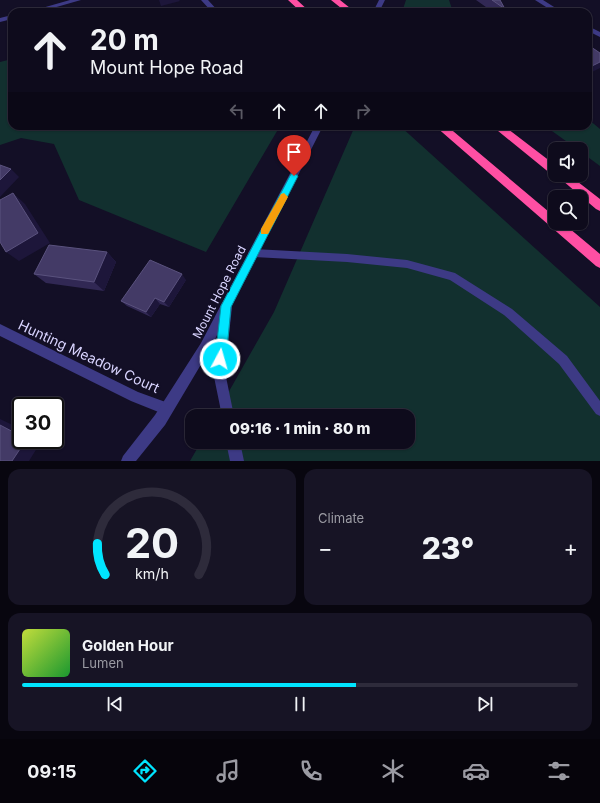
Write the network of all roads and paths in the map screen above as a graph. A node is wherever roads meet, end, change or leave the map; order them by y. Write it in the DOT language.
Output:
graph roads {
  1 [pos="78,0"];
  2 [pos="204,0"];
  3 [pos="292,0"];
  4 [pos="335,0"];
  5 [pos="538,0"];
  6 [pos="47,8"];
  7 [pos="212,8"];
  8 [pos="301,8"];
  9 [pos="346,8"];
  10 [pos="552,8"];
  11 [pos="317,130"];
  12 [pos="445,130"];
  13 [pos="502,130"];
  14 [pos="548,166"];
  15 [pos="570,182"];
  16 [pos="600,206"];
  17 [pos="253,253"];
  18 [pos="600,262"];
  19 [pos="226,306"];
  20 [pos="0,330"];
  21 [pos="166,409"];
  22 [pos="227,409"];
  23 [pos="600,410"];
  24 [pos="234,449"];
  25 [pos="128,461"];
  26 [pos="237,461"];
  1 -- 6 [label="street"];
  2 -- 7 [label="street"];
  3 -- 8 [label="highway"];
  4 -- 9 [label="highway"];
  5 -- 10 [label="street"];
  11 -- 17 [label="street, Mount Hope Road"];
  12 -- 18 [label="highway"];
  13 -- 14 [label="highway"];
  15 -- 16 [label="highway"];
  17 -- 19 [label="street, Mount Hope Road"];
  17 -- 23 [label="lane"];
  19 -- 21 [label="street, Mount Hope Road"];
  19 -- 22 [label="street"];
  20 -- 21 [label="street, Hunting Meadow Court"];
  21 -- 25 [label="street, Mount Hope Road"];
  24 -- 26 [label="street"];
}
